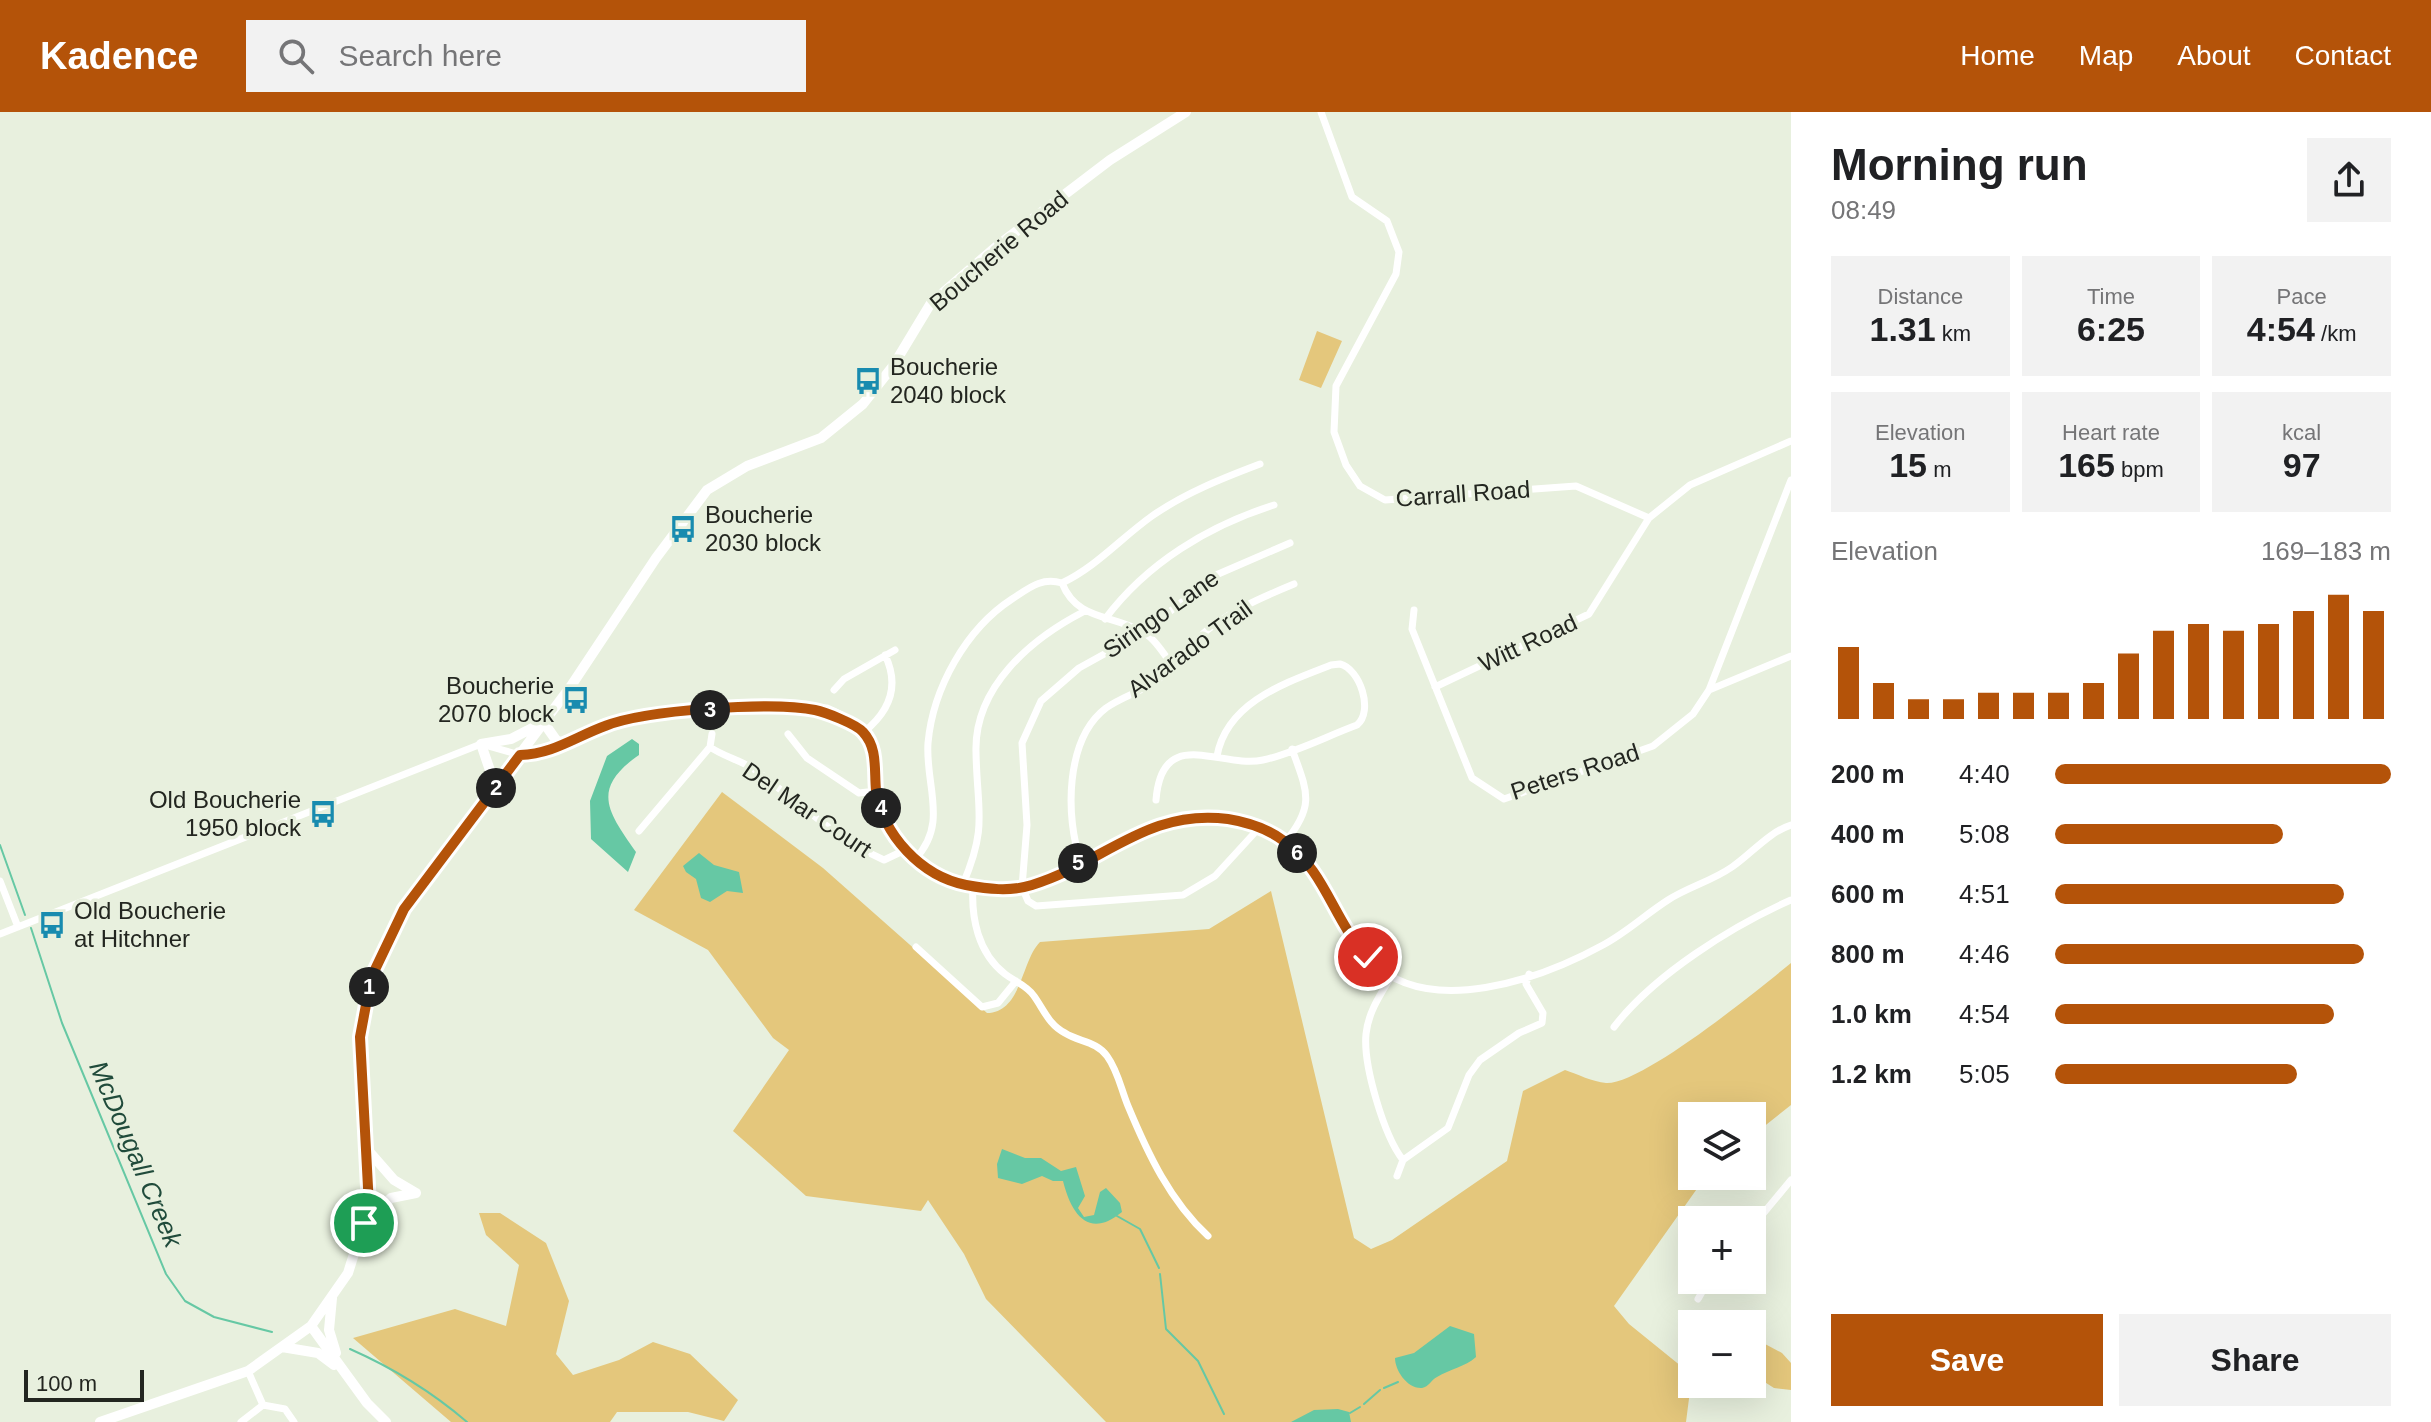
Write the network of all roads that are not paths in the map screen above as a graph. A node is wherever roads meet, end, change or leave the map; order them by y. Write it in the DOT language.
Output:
graph roads {
  1 [pos="1186,112"];
  2 [pos="1321,112"];
  3 [pos="1791,441"];
  4 [pos="1260,464"];
  5 [pos="1791,480"];
  6 [pos="1274,505"];
  7 [pos="1649,518"];
  8 [pos="1290,543"];
  9 [pos="1062,583"];
  10 [pos="1294,584"];
  11 [pos="1414,610"];
  12 [pos="1083,612"];
  13 [pos="1105,619"];
  14 [pos="1144,632"];
  15 [pos="895,650"];
  16 [pos="885,655"];
  17 [pos="1791,656"];
  18 [pos="1172,665"];
  19 [pos="1435,687"];
  20 [pos="834,690"];
  21 [pos="1709,690"];
  22 [pos="544,723"];
  23 [pos="864,732"];
  24 [pos="712,734"];
  25 [pos="788,734"];
  26 [pos="481,744"];
  27 [pos="564,744"];
  28 [pos="710,747"];
  29 [pos="1292,749"];
  30 [pos="520,755"];
  31 [pos="1217,756"];
  32 [pos="496,788"];
  33 [pos="876,791"];
  34 [pos="1156,800"];
  35 [pos="1791,825"];
  36 [pos="1259,828"];
  37 [pos="639,831"];
  38 [pos="1285,842"];
  39 [pos="905,850"];
  40 [pos="915,859"];
  41 [pos="1081,862"];
  42 [pos="0,881"];
  43 [pos="963,884"];
  44 [pos="973,886"];
  45 [pos="1022,887"];
  46 [pos="1791,900"];
  47 [pos="18,927"];
  48 [pos="0,934"];
  49 [pos="916,947"];
  50 [pos="1529,974"];
  51 [pos="1391,977"];
  52 [pos="1016,981"];
  53 [pos="1614,1027"];
  54 [pos="366,1148"];
  55 [pos="1403,1160"];
  56 [pos="1397,1176"];
  57 [pos="1791,1180"];
  58 [pos="1766,1210"];
  59 [pos="364,1223"];
  60 [pos="1208,1236"];
  61 [pos="1701,1294"];
  62 [pos="332,1296"];
  63 [pos="1698,1299"];
  64 [pos="311,1326"];
  65 [pos="281,1347"];
  66 [pos="248,1371"];
  67 [pos="345,1373"];
  68 [pos="263,1405"];
  69 [pos="100,1422"];
  70 [pos="241,1422"];
  71 [pos="294,1422"];
  72 [pos="386,1422"];
  1 -- 22 [label="main road, Boucherie Road"];
  2 -- 7 [label="street, Carrall Road"];
  3 -- 7 [label="street, Witt Road"];
  4 -- 9 [label="street"];
  5 -- 21 [label="street, Peters Road"];
  6 -- 13 [label="street"];
  7 -- 19 [label="street, Witt Road"];
  8 -- 14 [label="street, Siringo Lane"];
  9 -- 12 [label="street"];
  9 -- 40 [label="street"];
  10 -- 18 [label="street, Alvarado Trail"];
  11 -- 19 [label="street, Peters Road"];
  12 -- 13 [label="street"];
  12 -- 43 [label="street"];
  13 -- 14 [label="street"];
  14 -- 18 [label="street"];
  14 -- 45 [label="street, Siringo Lane"];
  15 -- 16 [label="street"];
  16 -- 20 [label="street"];
  16 -- 23 [label="street"];
  17 -- 21 [label="street"];
  18 -- 41 [label="street, Alvarado Trail"];
  19 -- 21 [label="street, Peters Road"];
  22 -- 26 [label="main road"];
  22 -- 27 [label="main road"];
  22 -- 30 [label="main road, Boucherie Road"];
  23 -- 27 [label="street"];
  23 -- 33 [label="street"];
  24 -- 28 [label="street"];
  25 -- 33 [label="street"];
  26 -- 30 [label="street"];
  26 -- 32 [label="main road"];
  26 -- 47 [label="street"];
  27 -- 30 [label="street"];
  28 -- 37 [label="street"];
  28 -- 39 [label="street, Del Mar Court"];
  29 -- 31 [label="street"];
  29 -- 31 [label="street"];
  29 -- 38 [label="street"];
  30 -- 32 [label="main road, Boucherie Road"];
  31 -- 34 [label="street"];
  32 -- 54 [label="main road, Boucherie Road"];
  33 -- 39 [label="street"];
  35 -- 50 [label="street"];
  36 -- 38 [label="street"];
  36 -- 41 [label="street"];
  36 -- 45 [label="street"];
  38 -- 51 [label="street"];
  39 -- 40 [label="street"];
  40 -- 43 [label="street"];
  41 -- 45 [label="street"];
  42 -- 47 [label="street"];
  43 -- 44 [label="street"];
  44 -- 45 [label="street"];
  44 -- 52 [label="street"];
  46 -- 53 [label="street"];
  47 -- 48 [label="street"];
  49 -- 52 [label="street"];
  50 -- 51 [label="street"];
  50 -- 55 [label="street"];
  51 -- 55 [label="street"];
  52 -- 60 [label="street"];
  54 -- 59 [label="main road, Boucherie Road"];
  54 -- 59 [label="main road"];
  55 -- 56 [label="street"];
  57 -- 58 [label="street"];
  59 -- 62 [label="main road, Boucherie Road"];
  61 -- 63 [label="street"];
  62 -- 64 [label="main road, Boucherie Road"];
  62 -- 67 [label="main road"];
  64 -- 65 [label="main road, Boucherie Road"];
  64 -- 67 [label="main road"];
  65 -- 66 [label="main road, Boucherie Road"];
  65 -- 67 [label="main road"];
  66 -- 68 [label="street"];
  66 -- 69 [label="main road, Boucherie Road"];
  67 -- 72 [label="main road"];
  68 -- 70 [label="street"];
  68 -- 71 [label="street"];
}
